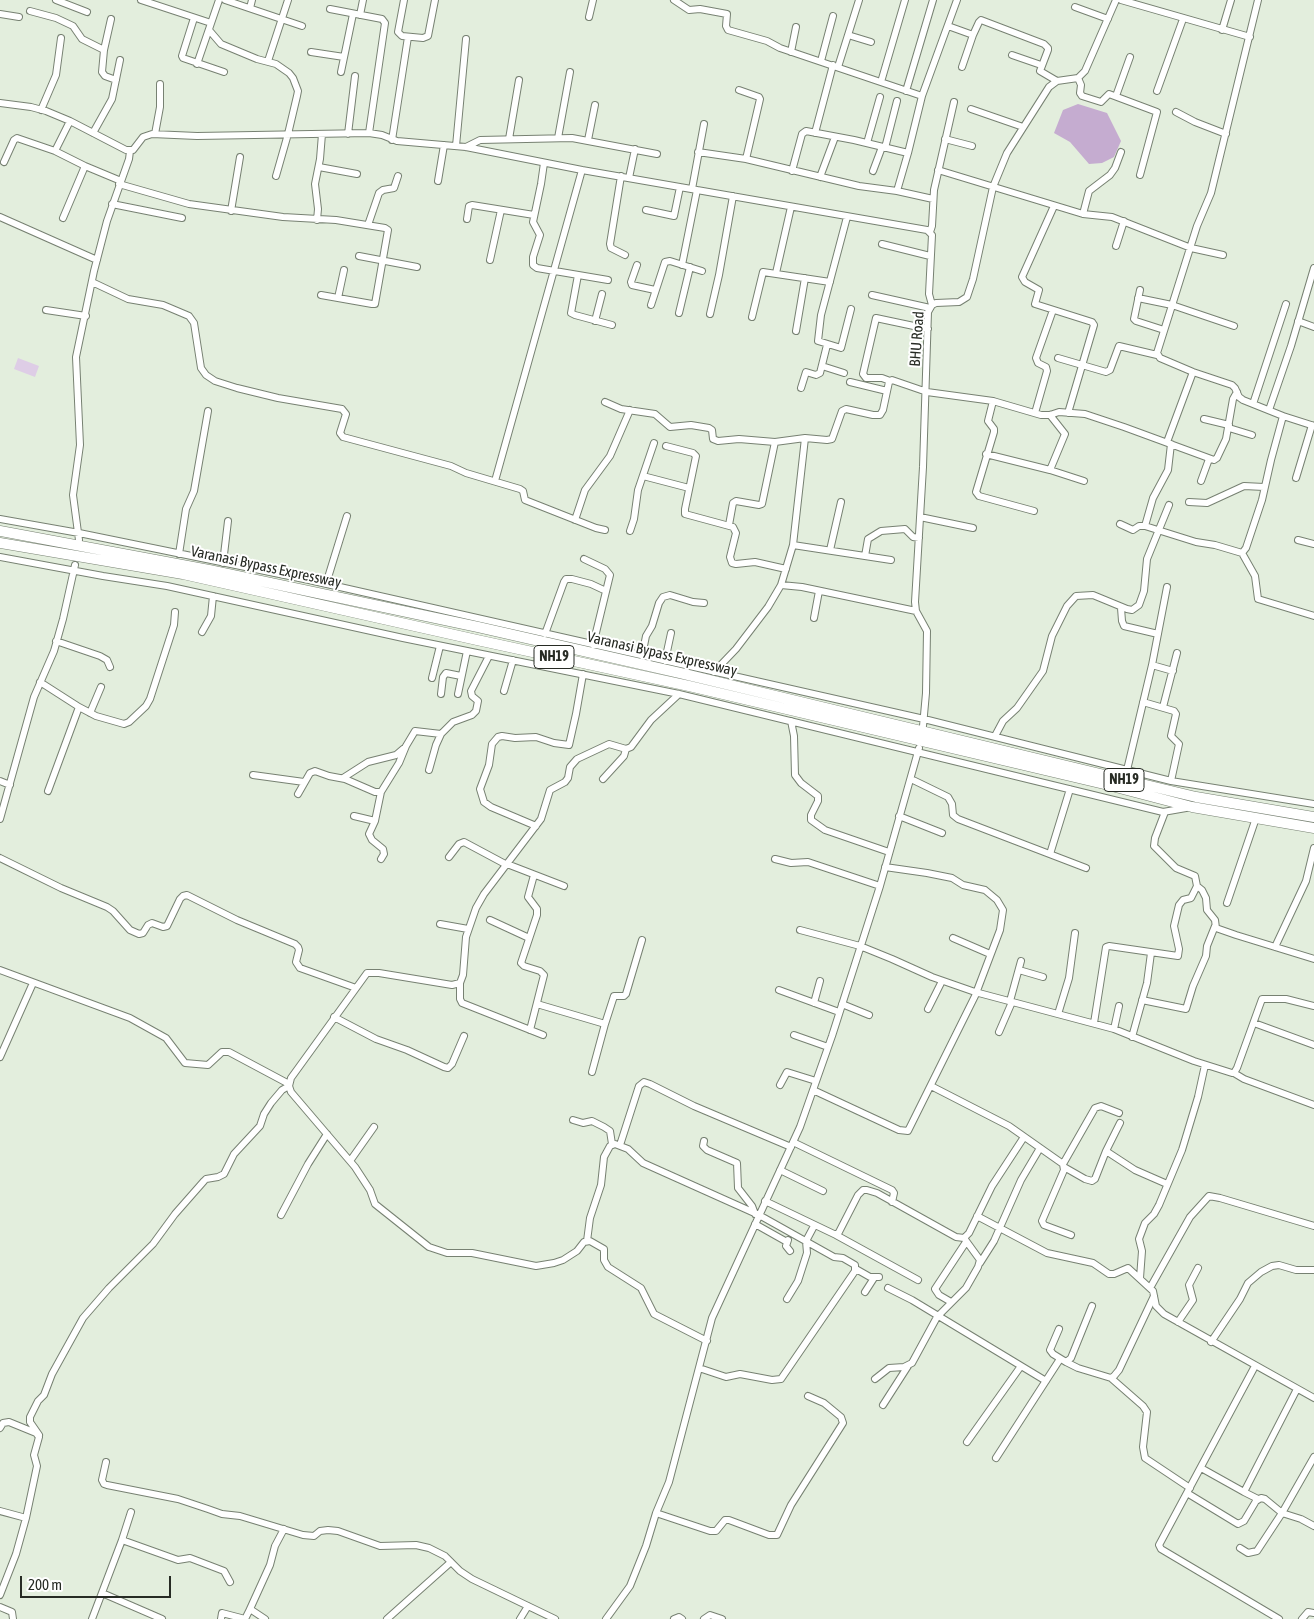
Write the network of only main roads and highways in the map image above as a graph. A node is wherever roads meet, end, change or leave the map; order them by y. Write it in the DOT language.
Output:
graph roads {
  1 [pos="0,531"];
  2 [pos="0,543"];
  3 [pos="1314,817"];
  4 [pos="1314,828"];
  1 -- 3 [label="highway, Varanasi Bypass Expressway / NH19"];
  2 -- 4 [label="highway, Varanasi Bypass Expressway / NH19"];
}
